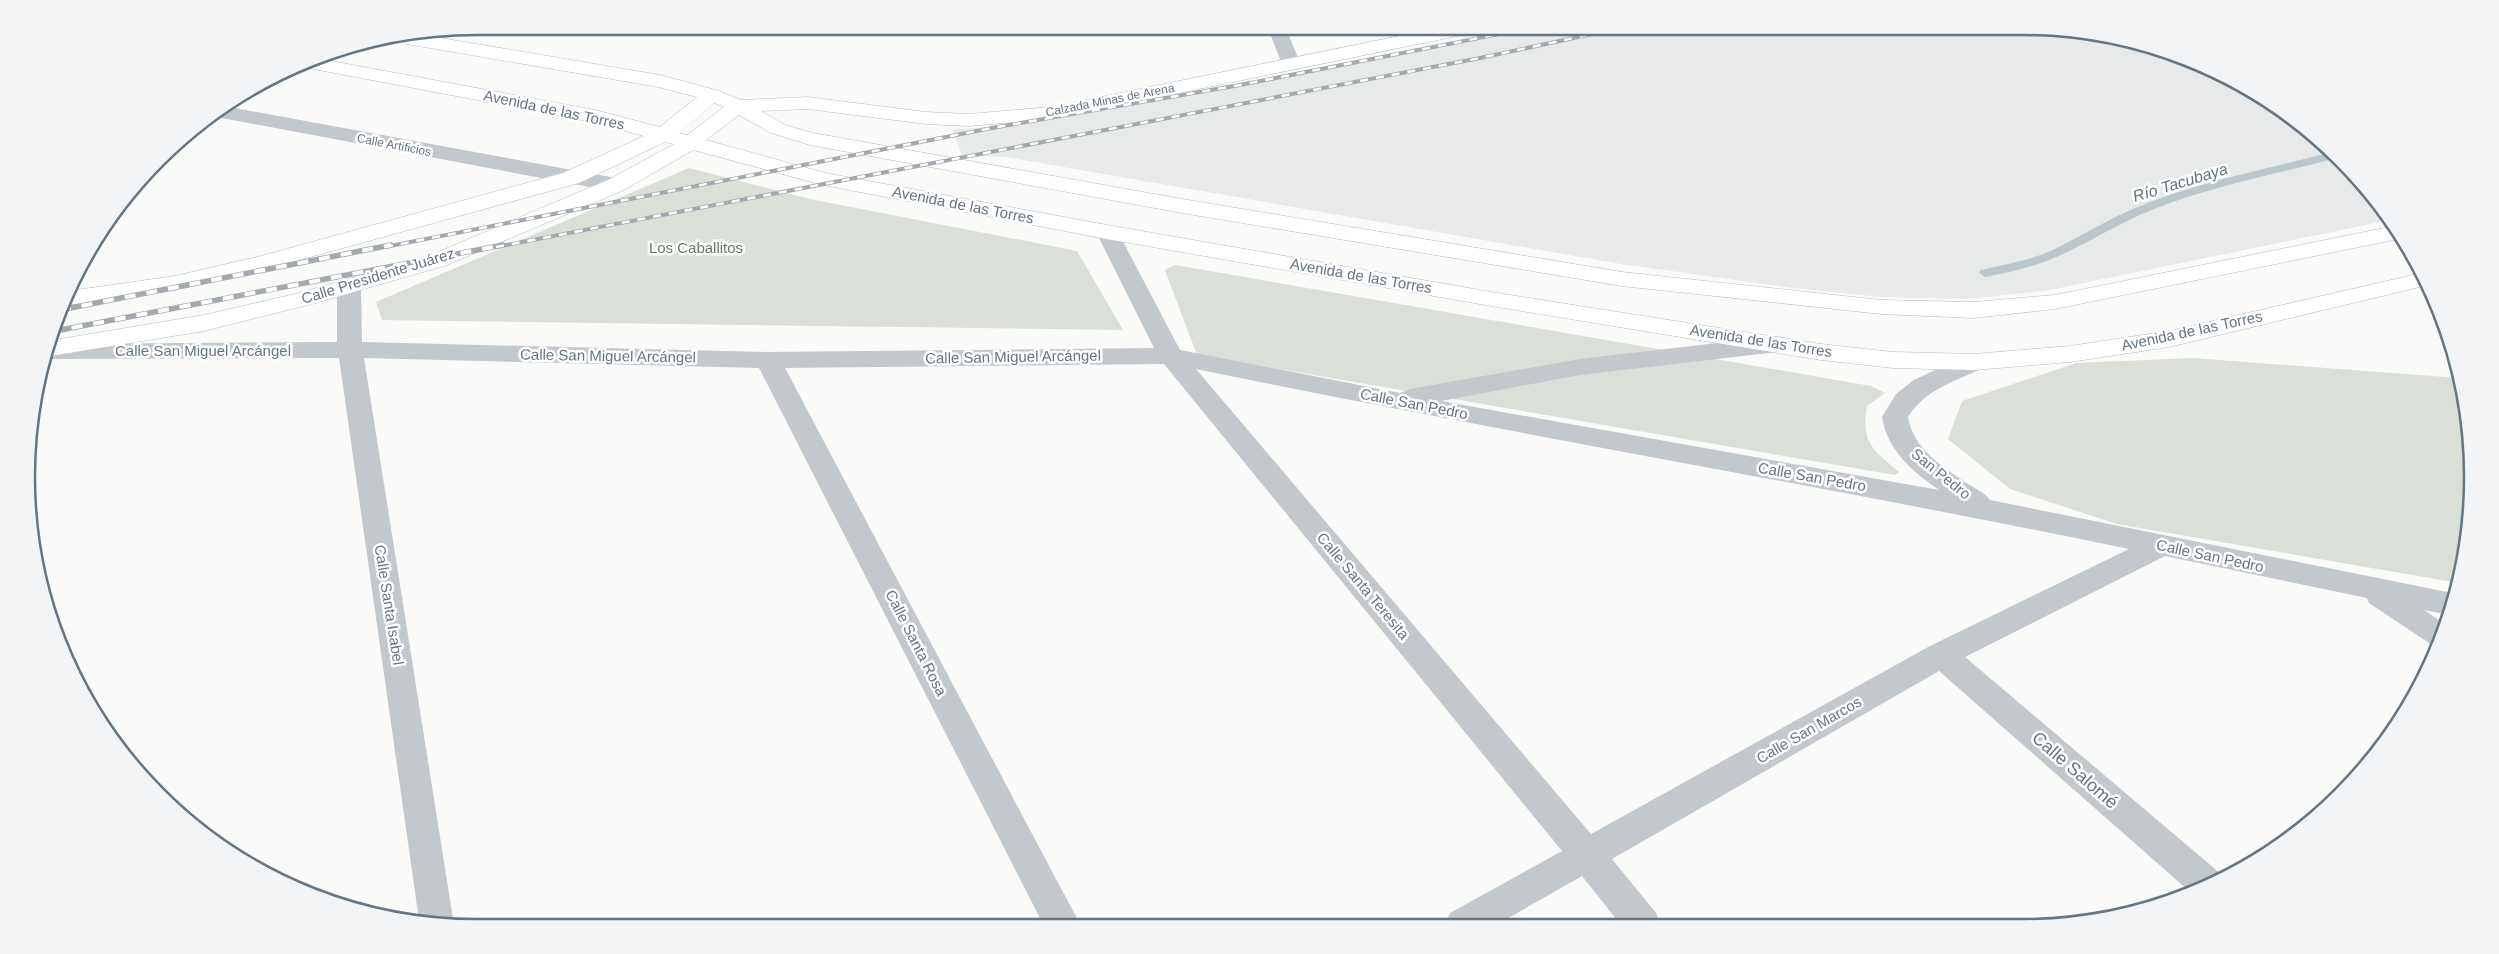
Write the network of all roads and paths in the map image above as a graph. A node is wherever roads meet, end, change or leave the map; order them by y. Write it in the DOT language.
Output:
graph roads {
  1 [pos="1279,35"];
  2 [pos="1434,35"];
  3 [pos="416,39"];
  4 [pos="319,65"];
  5 [pos="1291,65"];
  6 [pos="712,95"];
  7 [pos="738,106"];
  8 [pos="225,113"];
  9 [pos="663,135"];
  10 [pos="690,142"];
  11 [pos="571,178"];
  12 [pos="616,185"];
  13 [pos="1107,232"];
  14 [pos="2392,234"];
  15 [pos="2417,280"];
  16 [pos="349,286"];
  17 [pos="73,299"];
  18 [pos="1777,344"];
  19 [pos="54,349"];
  20 [pos="54,350"];
  21 [pos="350,350"];
  22 [pos="1171,356"];
  23 [pos="768,360"];
  24 [pos="1974,362"];
  25 [pos="1394,401"];
  26 [pos="1984,509"];
  27 [pos="2160,546"];
  28 [pos="2370,589"];
  29 [pos="2446,603"];
  30 [pos="2435,633"];
  31 [pos="1941,654"];
  32 [pos="1588,856"];
  33 [pos="2202,880"];
  34 [pos="436,917"];
  35 [pos="1059,919"];
  36 [pos="1474,919"];
  37 [pos="1638,919"];
  1 -- 5 [label="street"];
  2 -- 5 [label="street, Calzada Minas de Arena"];
  3 -- 6 [label="street"];
  4 -- 9 [label="street, Avenida de las Torres"];
  5 -- 7 [label="street, Calzada Minas de Arena"];
  6 -- 7 [label="street"];
  6 -- 9 [label="street"];
  7 -- 10 [label="street, Calle Presidente Juárez"];
  7 -- 14 [label="street"];
  8 -- 11 [label="street, Calle Artificios"];
  9 -- 10 [label="street, Avenida de las Torres"];
  9 -- 11 [label="street"];
  10 -- 12 [label="street, Calle Presidente Juárez"];
  10 -- 13 [label="street, Avenida de las Torres"];
  11 -- 12 [label="street, Calle Artificios"];
  11 -- 17 [label="street"];
  12 -- 16 [label="street, Calle Presidente Juárez"];
  13 -- 18 [label="street, Avenida de las Torres"];
  13 -- 22 [label="street, Calle Santa Teresita"];
  15 -- 24 [label="street, Avenida de las Torres"];
  16 -- 19 [label="street, Calle Presidente Juárez"];
  16 -- 21 [label="street, Calle Santa Isabel"];
  18 -- 24 [label="street, Avenida de las Torres"];
  18 -- 25 [label="street"];
  20 -- 21 [label="street, Calle San Miguel Arcángel"];
  21 -- 23 [label="street, Calle San Miguel Arcángel"];
  21 -- 34 [label="street, Calle Santa Isabel"];
  22 -- 23 [label="street, Calle San Miguel Arcángel"];
  22 -- 25 [label="street, Calle San Pedro"];
  22 -- 32 [label="street, Calle Santa Teresita"];
  23 -- 35 [label="street, Calle Santa Rosa"];
  24 -- 26 [label="street, San Pedro"];
  25 -- 26 [label="street, Calle San Pedro"];
  26 -- 27 [label="street, Calle San Pedro"];
  27 -- 28 [label="street, Calle San Pedro"];
  27 -- 31 [label="street, Calle San Marcos"];
  28 -- 29 [label="street, Calle San Pedro"];
  28 -- 30 [label="street"];
  31 -- 32 [label="street, Calle San Marcos"];
  31 -- 33 [label="street, Calle Salomé"];
  32 -- 36 [label="street, Calle San Marcos"];
  32 -- 37 [label="street, Calle Santa Teresita"];
}
